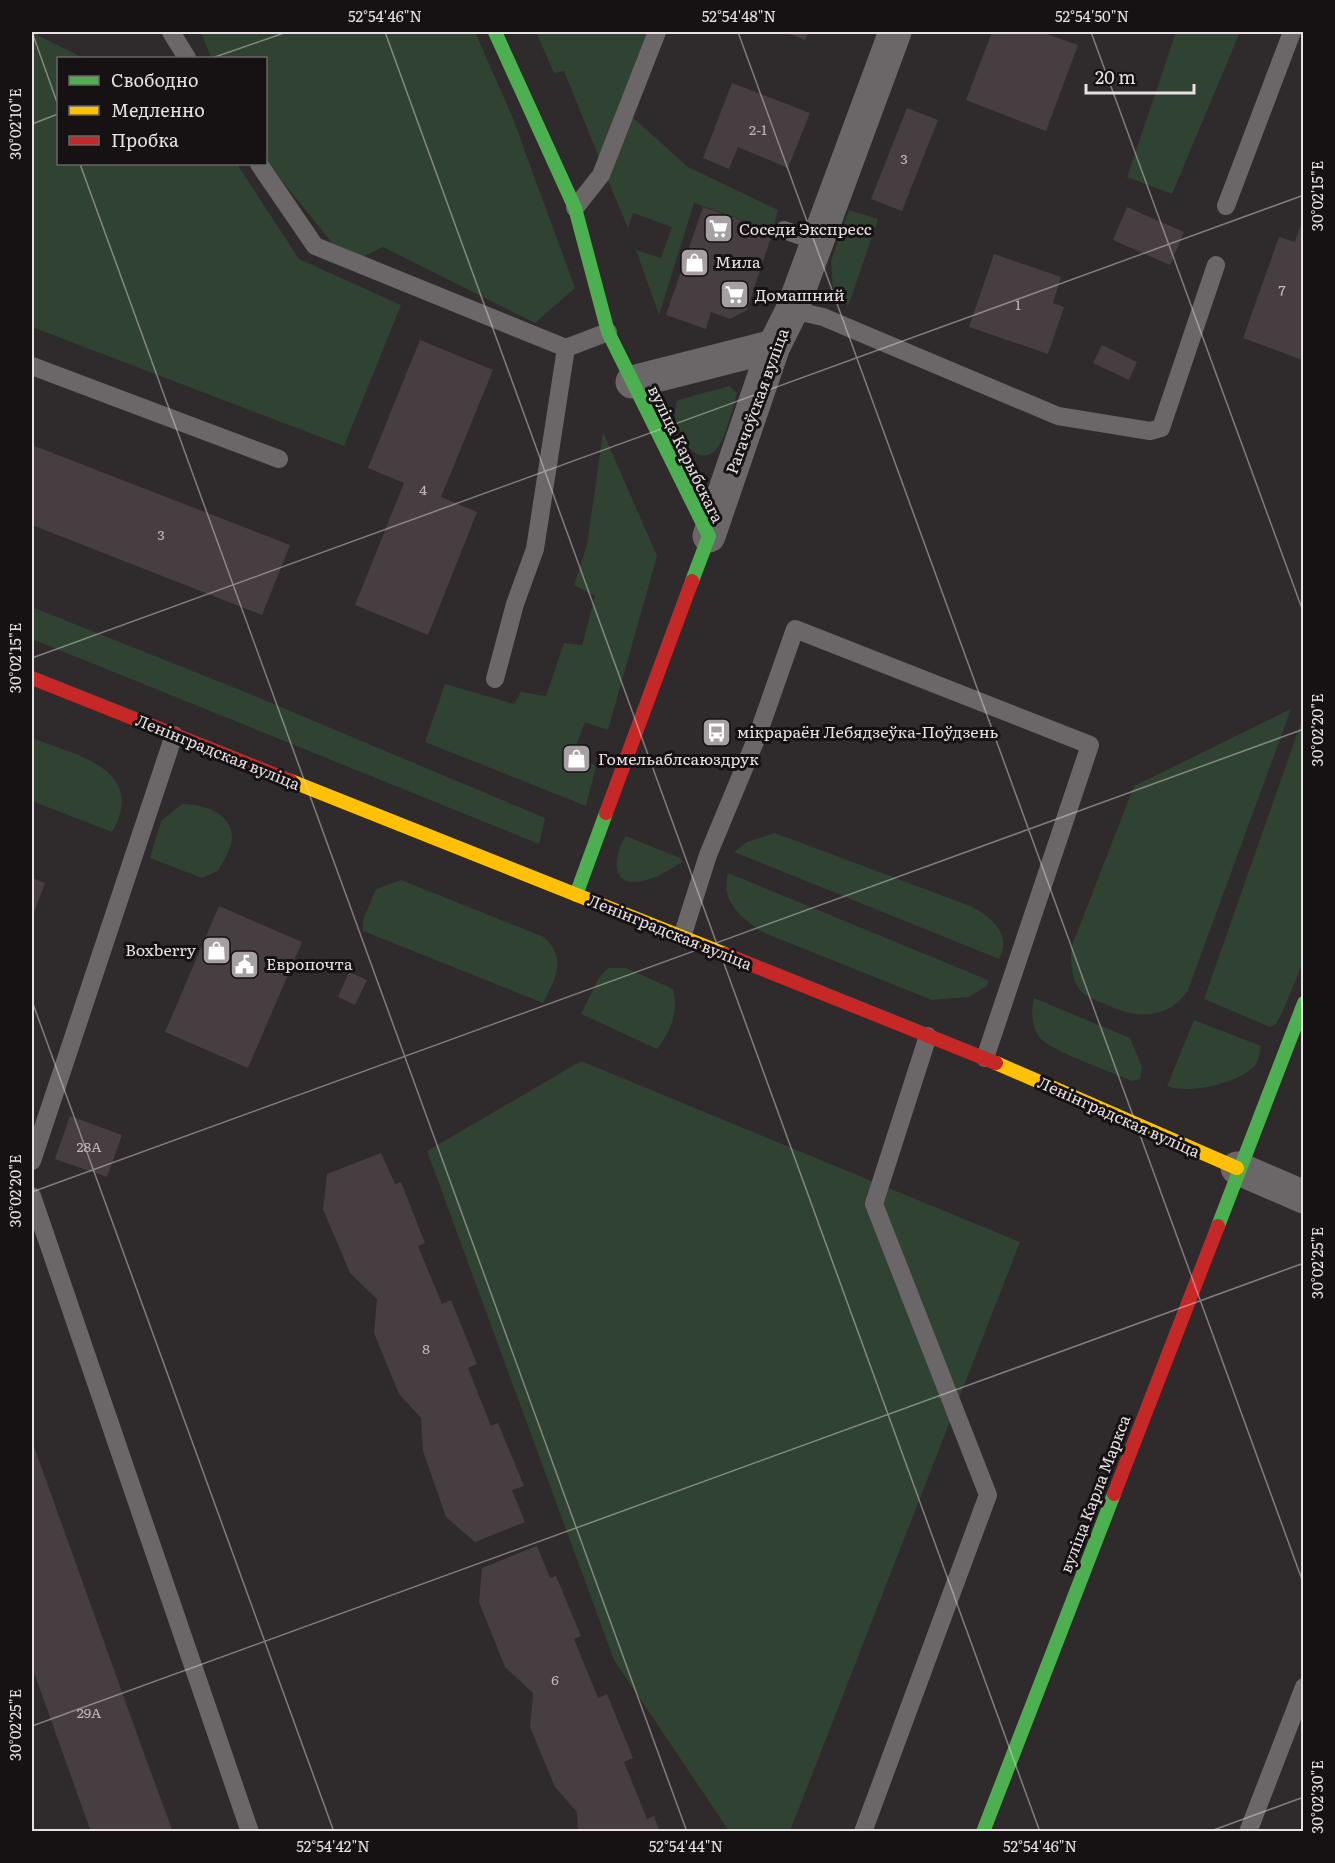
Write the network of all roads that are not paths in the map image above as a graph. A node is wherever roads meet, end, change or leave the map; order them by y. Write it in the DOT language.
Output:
graph roads {
  1 [pos="171,32"];
  2 [pos="495,32"];
  3 [pos="657,32"];
  4 [pos="895,32"];
  5 [pos="1292,32"];
  6 [pos="186,57"];
  7 [pos="260,165"];
  8 [pos="1226,206"];
  9 [pos="575,208"];
  10 [pos="784,230"];
  11 [pos="818,242"];
  12 [pos="1216,265"];
  13 [pos="792,310"];
  14 [pos="608,332"];
  15 [pos="774,346"];
  16 [pos="566,348"];
  17 [pos="32,366"];
  18 [pos="632,382"];
  19 [pos="279,459"];
  20 [pos="709,536"];
  21 [pos="32,678"];
  22 [pos="495,679"];
  23 [pos="174,735"];
  24 [pos="576,895"];
  25 [pos="682,937"];
  26 [pos="1304,1003"];
  27 [pos="928,1036"];
  28 [pos="985,1058"];
  29 [pos="32,1161"];
  30 [pos="1238,1168"];
  31 [pos="32,1196"];
  32 [pos="1304,1197"];
  33 [pos="1304,1687"];
  34 [pos="250,1832"];
  35 [pos="862,1832"];
  36 [pos="984,1832"];
  37 [pos="1248,1832"];
  1 -- 6 [label="lane"];
  2 -- 9 [label="main road, вуліца Карыбскага"];
  3 -- 9 [label="lane"];
  4 -- 11 [label="street, Рагачоўская вуліца"];
  5 -- 8 [label="lane"];
  7 -- 16 [label="lane"];
  9 -- 14 [label="main road, вуліца Карыбскага"];
  10 -- 11 [label="lane"];
  11 -- 13 [label="street, Рагачоўская вуліца"];
  12 -- 13 [label="lane"];
  13 -- 15 [label="street, Рагачоўская вуліца"];
  14 -- 16 [label="lane"];
  14 -- 18 [label="main road, вуліца Карыбскага"];
  15 -- 18 [label="street"];
  15 -- 20 [label="street, Рагачоўская вуліца"];
  16 -- 22 [label="lane"];
  17 -- 19 [label="lane"];
  18 -- 20 [label="main road, вуліца Карыбскага"];
  20 -- 24 [label="main road, вуліца Карыбскага"];
  21 -- 23 [label="main road, Ленінградская вуліца"];
  23 -- 24 [label="main road, Ленінградская вуліца"];
  23 -- 29 [label="lane"];
  24 -- 25 [label="main road, Ленінградская вуліца"];
  25 -- 27 [label="main road, Ленінградская вуліца"];
  25 -- 28 [label="lane"];
  26 -- 30 [label="main road, вуліца Карла Маркса"];
  27 -- 28 [label="main road, Ленінградская вуліца"];
  27 -- 35 [label="lane"];
  28 -- 30 [label="main road, Ленінградская вуліца"];
  30 -- 32 [label="street, Ленінградская вуліца"];
  30 -- 36 [label="main road, вуліца Карла Маркса"];
  31 -- 34 [label="lane"];
  33 -- 37 [label="lane"];
}
